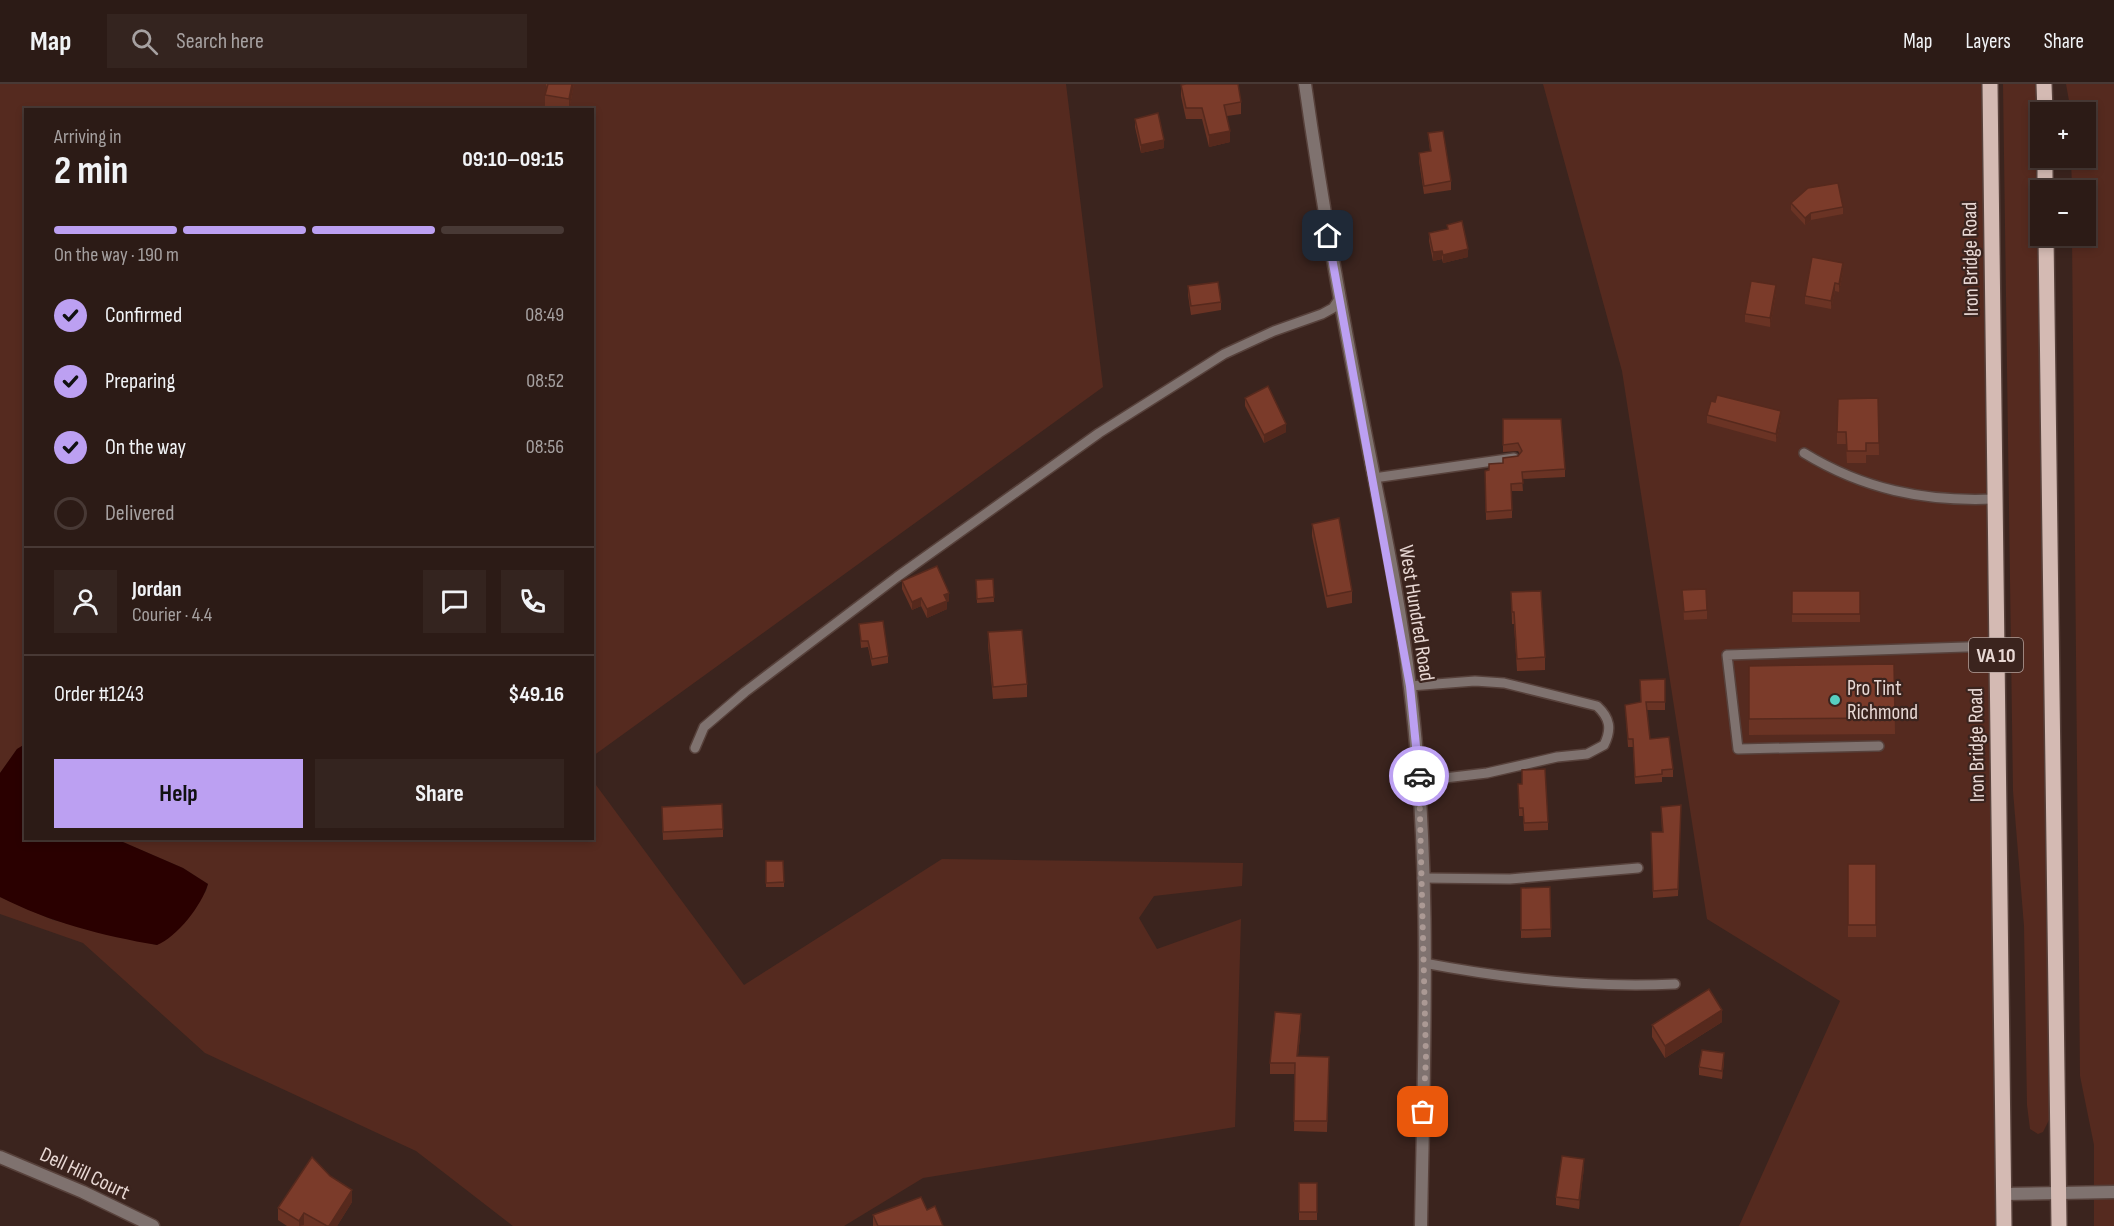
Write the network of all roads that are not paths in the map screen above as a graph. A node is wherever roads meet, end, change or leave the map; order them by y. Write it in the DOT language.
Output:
graph roads {
  1 [pos="1305,84"];
  2 [pos="1990,84"];
  3 [pos="2044,84"];
  4 [pos="2045,102"];
  5 [pos="2046,246"];
  6 [pos="1340,299"];
  7 [pos="1804,453"];
  8 [pos="1516,457"];
  9 [pos="1374,478"];
  10 [pos="1994,499"];
  11 [pos="1996,646"];
  12 [pos="1410,686"];
  13 [pos="1879,746"];
  14 [pos="695,748"];
  15 [pos="1419,781"];
  16 [pos="1638,868"];
  17 [pos="1422,878"];
  18 [pos="1424,963"];
  19 [pos="1676,984"];
  20 [pos="0,1157"];
  21 [pos="2114,1191"];
  22 [pos="2058,1192"];
  23 [pos="2004,1194"];
  24 [pos="153,1226"];
  25 [pos="1421,1226"];
  26 [pos="2004,1226"];
  27 [pos="2059,1226"];
  1 -- 6 [label="street, West Hundred Road"];
  2 -- 10 [label="main road, Iron Bridge Road / VA 10"];
  3 -- 4 [label="main road"];
  5 -- 22 [label="main road, VA 10"];
  6 -- 9 [label="street, West Hundred Road"];
  6 -- 14 [label="lane"];
  7 -- 10 [label="lane"];
  8 -- 9 [label="lane"];
  9 -- 12 [label="street, West Hundred Road"];
  10 -- 11 [label="main road, Iron Bridge Road / VA 10"];
  11 -- 13 [label="lane"];
  11 -- 23 [label="main road, Iron Bridge Road / VA 10"];
  12 -- 15 [label="street, West Hundred Road"];
  12 -- 15 [label="lane"];
  15 -- 17 [label="street, West Hundred Road"];
  16 -- 17 [label="lane"];
  17 -- 18 [label="street, West Hundred Road"];
  18 -- 19 [label="lane"];
  18 -- 25 [label="street, West Hundred Road"];
  20 -- 24 [label="street, Dell Hill Court"];
  21 -- 22 [label="street"];
  22 -- 23 [label="street"];
  22 -- 27 [label="main road, VA 10"];
  23 -- 26 [label="main road, Iron Bridge Road / VA 10"];
}
